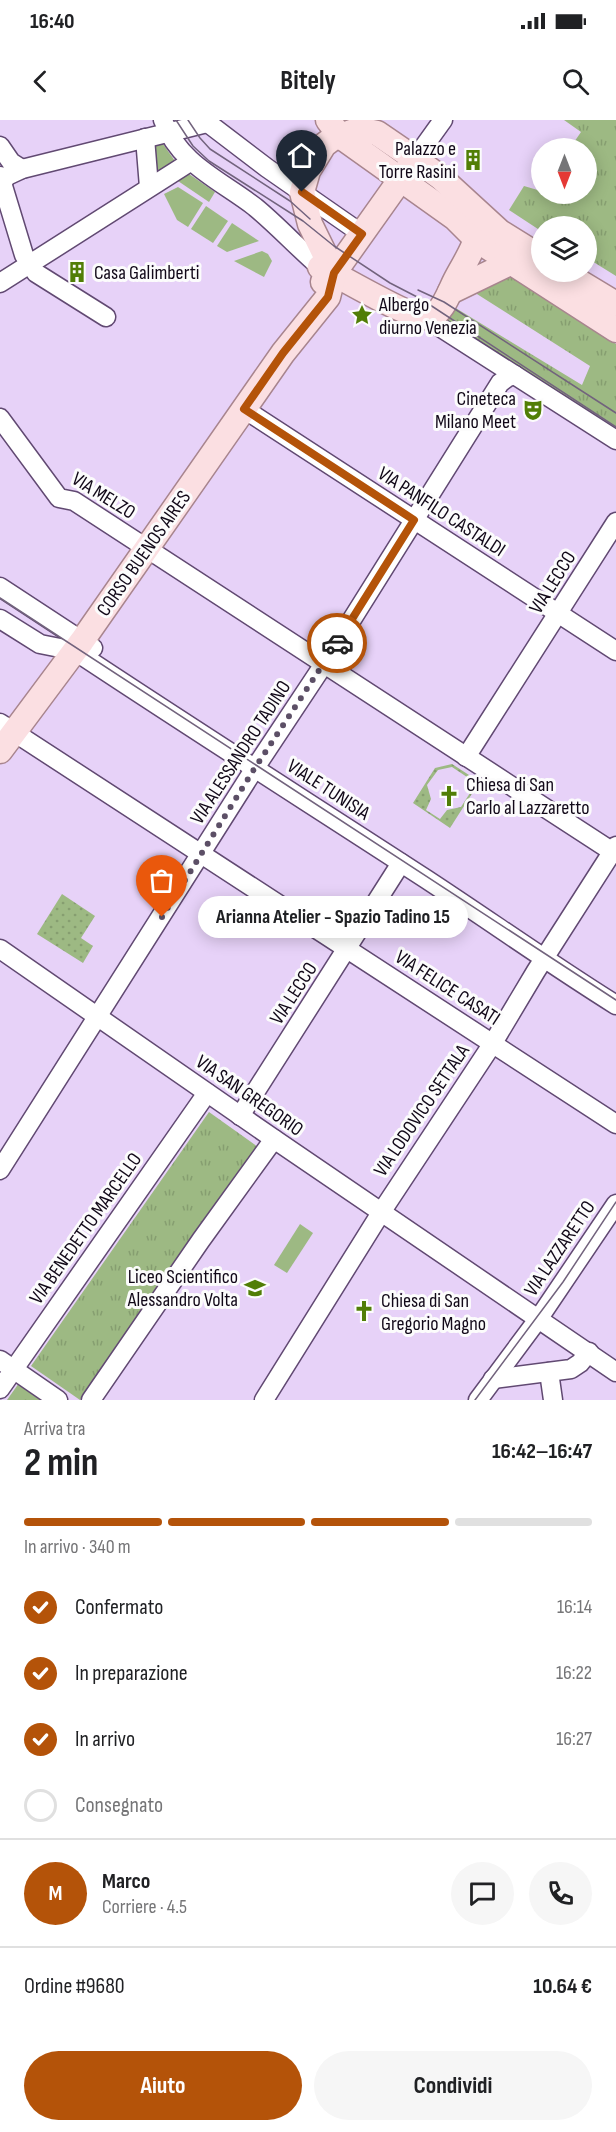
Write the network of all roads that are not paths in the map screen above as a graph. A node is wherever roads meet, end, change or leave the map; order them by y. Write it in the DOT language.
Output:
graph roads {
  1 [pos="316,120"];
  2 [pos="442,120"];
  3 [pos="206,121"];
  4 [pos="165,127"];
  5 [pos="370,127"];
  6 [pos="334,128"];
  7 [pos="145,138"];
  8 [pos="0,146"];
  9 [pos="316,155"];
  10 [pos="415,159"];
  11 [pos="190,162"];
  12 [pos="22,169"];
  13 [pos="1,179"];
  14 [pos="401,179"];
  15 [pos="147,188"];
  16 [pos="302,192"];
  17 [pos="480,215"];
  18 [pos="362,234"];
  19 [pos="476,239"];
  20 [pos="531,251"];
  21 [pos="512,262"];
  22 [pos="29,264"];
  23 [pos="324,275"];
  24 [pos="580,282"];
  25 [pos="0,283"];
  26 [pos="450,292"];
  27 [pos="616,304"];
  28 [pos="424,317"];
  29 [pos="106,318"];
  30 [pos="616,330"];
  31 [pos="515,375"];
  32 [pos="244,409"];
  33 [pos="0,418"];
  34 [pos="616,440"];
  35 [pos="414,520"];
  36 [pos="616,522"];
  37 [pos="147,548"];
  38 [pos="0,587"];
  39 [pos="558,614"];
  40 [pos="0,620"];
  41 [pos="78,646"];
  42 [pos="616,651"];
  43 [pos="324,664"];
  44 [pos="7,727"];
  45 [pos="0,751"];
  46 [pos="460,752"];
  47 [pos="255,767"];
  48 [pos="615,850"];
  49 [pos="202,854"];
  50 [pos="401,863"];
  51 [pos="347,949"];
  52 [pos="0,950"];
  53 [pos="545,957"];
  54 [pos="567,975"];
  55 [pos="616,1005"];
  56 [pos="98,1017"];
  57 [pos="616,1018"];
  58 [pos="493,1043"];
  59 [pos="207,1093"];
  60 [pos="240,1116"];
  61 [pos="616,1124"];
  62 [pos="274,1140"];
  63 [pos="0,1170"];
  64 [pos="616,1204"];
  65 [pos="381,1211"];
  66 [pos="539,1318"];
  67 [pos="589,1353"];
  68 [pos="7,1365"];
  69 [pos="613,1366"];
  70 [pos="549,1372"];
  71 [pos="493,1379"];
  72 [pos="0,1389"];
  73 [pos="58,1400"];
  74 [pos="91,1400"];
  75 [pos="264,1400"];
  76 [pos="478,1400"];
  77 [pos="553,1400"];
  1 -- 9 [label="main road"];
  2 -- 10 [label="street"];
  3 -- 4 [label="street"];
  3 -- 16 [label="street"];
  4 -- 7 [label="street"];
  4 -- 11 [label="street"];
  5 -- 6 [label="main road"];
  5 -- 10 [label="main road"];
  6 -- 9 [label="main road"];
  6 -- 14 [label="main road"];
  7 -- 12 [label="street"];
  7 -- 15 [label="street"];
  8 -- 12 [label="street"];
  9 -- 16 [label="main road"];
  10 -- 14 [label="main road, CORSO BUENOS AIRES"];
  10 -- 17 [label="main road"];
  11 -- 15 [label="street"];
  11 -- 23 [label="street"];
  12 -- 13 [label="street"];
  13 -- 22 [label="street"];
  14 -- 18 [label="main road, CORSO BUENOS AIRES"];
  14 -- 19 [label="main road"];
  15 -- 22 [label="street"];
  16 -- 18 [label="street"];
  16 -- 23 [label="main road"];
  17 -- 19 [label="main road"];
  17 -- 20 [label="main road"];
  18 -- 23 [label="main road, CORSO BUENOS AIRES"];
  19 -- 21 [label="main road"];
  19 -- 26 [label="main road"];
  21 -- 26 [label="main road"];
  21 -- 30 [label="main road"];
  22 -- 25 [label="street"];
  22 -- 29 [label="street"];
  23 -- 28 [label="main road"];
  23 -- 32 [label="main road, CORSO BUENOS AIRES"];
  24 -- 27 [label="main road"];
  26 -- 28 [label="main road"];
  28 -- 31 [label="street"];
  31 -- 34 [label="street"];
  31 -- 35 [label="street, VIA ALESSANDRO TADINO"];
  32 -- 35 [label="street, VIA PANFILO CASTALDI"];
  32 -- 37 [label="main road, CORSO BUENOS AIRES"];
  33 -- 37 [label="street, VIA MELZO"];
  35 -- 39 [label="street, VIA PANFILO CASTALDI"];
  35 -- 43 [label="street, VIA ALESSANDRO TADINO"];
  36 -- 39 [label="street, VIA LECCO"];
  37 -- 41 [label="main road, CORSO BUENOS AIRES"];
  37 -- 43 [label="street, VIA MELZO"];
  38 -- 41 [label="street, VIALE TUNISIA"];
  39 -- 42 [label="street, VIA PANFILO CASTALDI"];
  39 -- 46 [label="street, VIA LECCO"];
  40 -- 41 [label="street"];
  41 -- 44 [label="main road, CORSO BUENOS AIRES"];
  41 -- 47 [label="street, VIALE TUNISIA"];
  43 -- 46 [label="street, VIA MELZO"];
  43 -- 47 [label="street, VIA ALESSANDRO TADINO"];
  44 -- 45 [label="main road, CORSO BUENOS AIRES"];
  44 -- 49 [label="street, VIA FELICE CASATI"];
  46 -- 48 [label="street, VIA MELZO"];
  47 -- 49 [label="street, VIA ALESSANDRO TADINO"];
  47 -- 50 [label="street, VIALE TUNISIA"];
  48 -- 53 [label="street, VIA LODOVICO SETTALA"];
  49 -- 51 [label="street, VIA FELICE CASATI"];
  49 -- 56 [label="street, VIA ALESSANDRO TADINO"];
  50 -- 51 [label="street, VIA LECCO"];
  50 -- 53 [label="street, VIALE TUNISIA"];
  51 -- 58 [label="street, VIA FELICE CASATI"];
  51 -- 60 [label="street, VIA LECCO"];
  52 -- 56 [label="street, VIA SAN GREGORIO"];
  53 -- 54 [label="street"];
  53 -- 58 [label="street, VIA LODOVICO SETTALA"];
  54 -- 55 [label="street"];
  54 -- 57 [label="street"];
  56 -- 59 [label="street, VIA SAN GREGORIO"];
  56 -- 63 [label="street, VIA ALESSANDRO TADINO"];
  58 -- 61 [label="street, VIA FELICE CASATI"];
  58 -- 65 [label="street, VIA LODOVICO SETTALA"];
  59 -- 60 [label="street, VIA SAN GREGORIO"];
  59 -- 68 [label="street, VIA BENEDETTO MARCELLO"];
  60 -- 62 [label="street, VIA SAN GREGORIO"];
  62 -- 65 [label="street, VIA SAN GREGORIO"];
  62 -- 74 [label="street"];
  64 -- 66 [label="street, VIA LAZZARETTO"];
  65 -- 66 [label="street, VIA SAN GREGORIO"];
  65 -- 75 [label="street, VIA LODOVICO SETTALA"];
  66 -- 67 [label="street, VIA SAN GREGORIO"];
  66 -- 71 [label="street, VIA LAZZARETTO"];
  67 -- 69 [label="street, VIA SAN GREGORIO"];
  67 -- 70 [label="street"];
  68 -- 72 [label="street, VIA BENEDETTO MARCELLO"];
  68 -- 73 [label="street"];
  70 -- 71 [label="street"];
  70 -- 77 [label="street"];
  71 -- 76 [label="street, VIA LAZZARETTO"];
}
